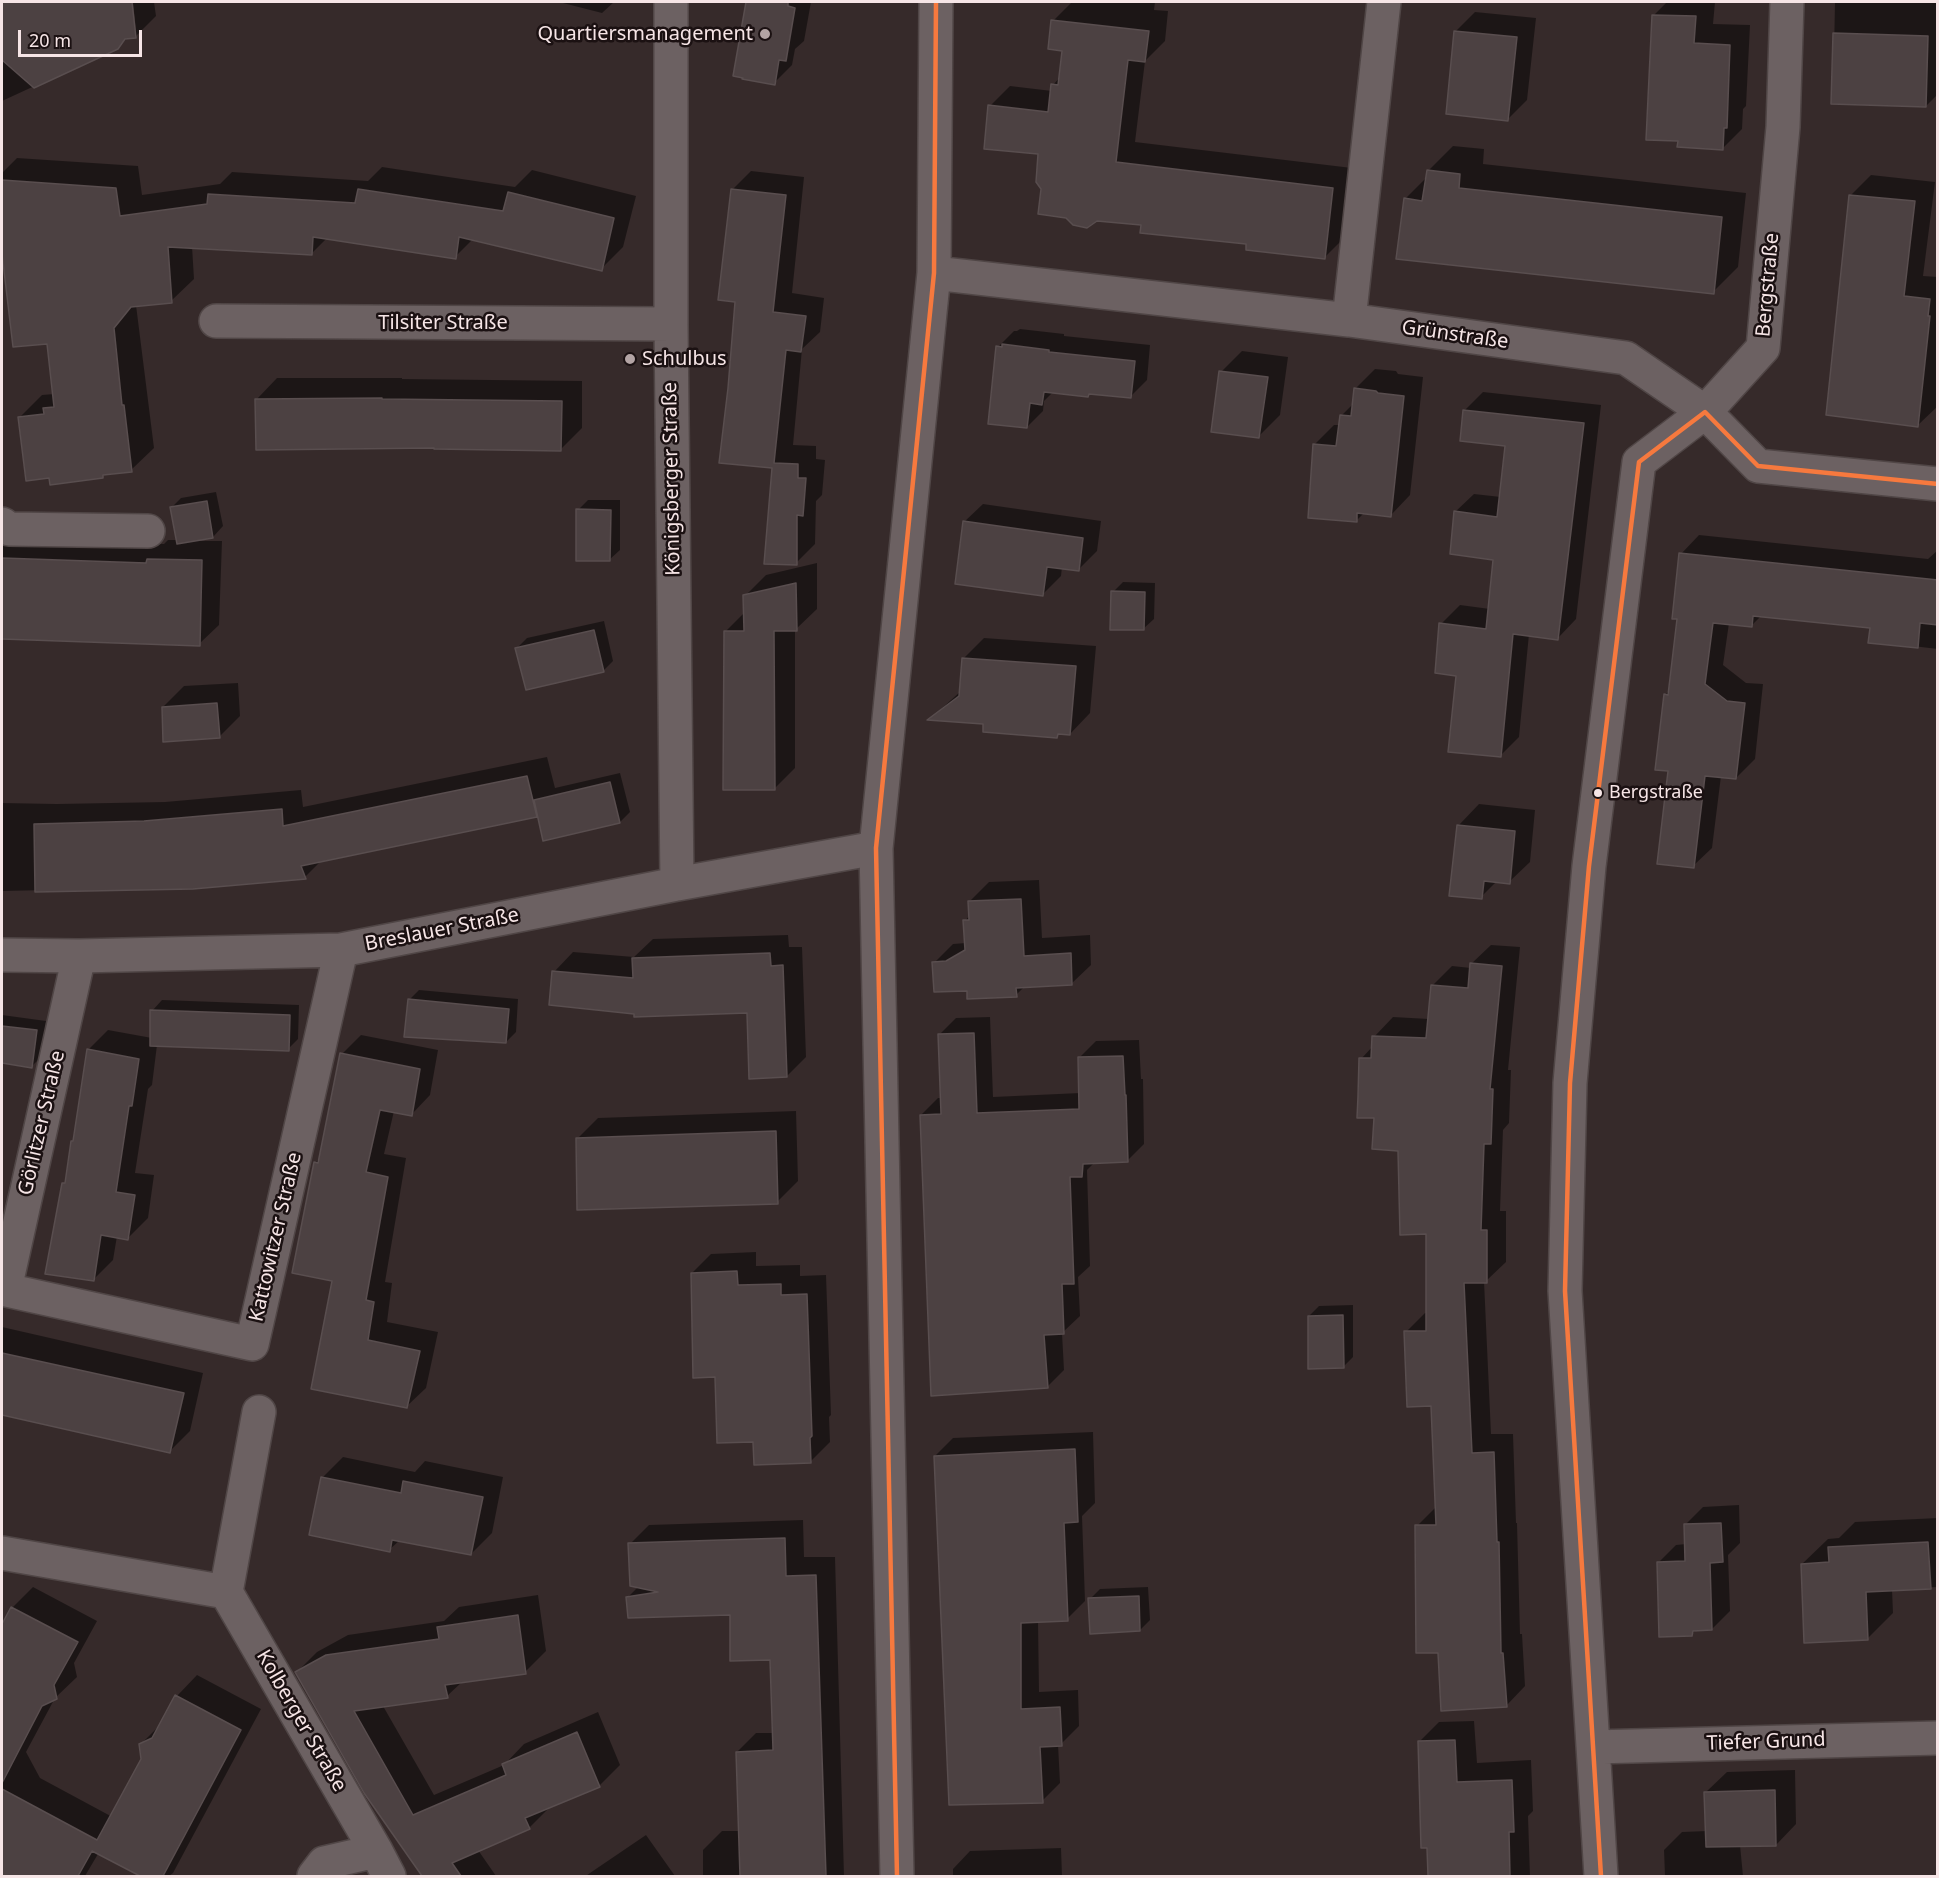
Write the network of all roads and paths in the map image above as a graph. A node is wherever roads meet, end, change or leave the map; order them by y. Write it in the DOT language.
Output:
graph roads {
  1 [pos="671,2"];
  2 [pos="936,2"];
  3 [pos="1384,2"];
  4 [pos="1787,2"];
  5 [pos="934,273"];
  6 [pos="1349,320"];
  7 [pos="216,321"];
  8 [pos="670,324"];
  9 [pos="1705,411"];
  10 [pos="1938,484"];
  11 [pos="2,524"];
  12 [pos="148,531"];
  13 [pos="876,848"];
  14 [pos="677,884"];
  15 [pos="341,950"];
  16 [pos="2,955"];
  17 [pos="79,956"];
  18 [pos="3,1289"];
  19 [pos="259,1412"];
  20 [pos="2,1553"];
  21 [pos="226,1592"];
  22 [pos="1938,1738"];
  23 [pos="1594,1747"];
  24 [pos="382,1864"];
  25 [pos="314,1876"];
  26 [pos="897,1876"];
  27 [pos="1600,1876"];
  1 -- 8 [label="street, Königsberger Straße"];
  2 -- 5 [label="street"];
  3 -- 6 [label="street"];
  4 -- 9 [label="street, Bergstraße"];
  5 -- 6 [label="street, Grünstraße"];
  5 -- 13 [label="street"];
  6 -- 9 [label="street, Grünstraße"];
  7 -- 8 [label="street, Tilsiter Straße"];
  8 -- 14 [label="street, Königsberger Straße"];
  9 -- 10 [label="street, Grünstraße"];
  9 -- 23 [label="street, Bergstraße"];
  11 -- 12 [label="street"];
  13 -- 14 [label="street, Breslauer Straße"];
  13 -- 26 [label="street"];
  14 -- 15 [label="street, Breslauer Straße"];
  15 -- 17 [label="street, Breslauer Straße"];
  15 -- 18 [label="street, Kattowitzer Straße"];
  16 -- 17 [label="street, Breslauer Straße"];
  17 -- 18 [label="street, Görlitzer Straße"];
  19 -- 21 [label="street"];
  20 -- 21 [label="street"];
  21 -- 24 [label="street, Kolberger Straße"];
  22 -- 23 [label="street, Tiefer Grund"];
  23 -- 27 [label="street, Bergstraße"];
  24 -- 25 [label="street, Kolberger Straße"];
}
